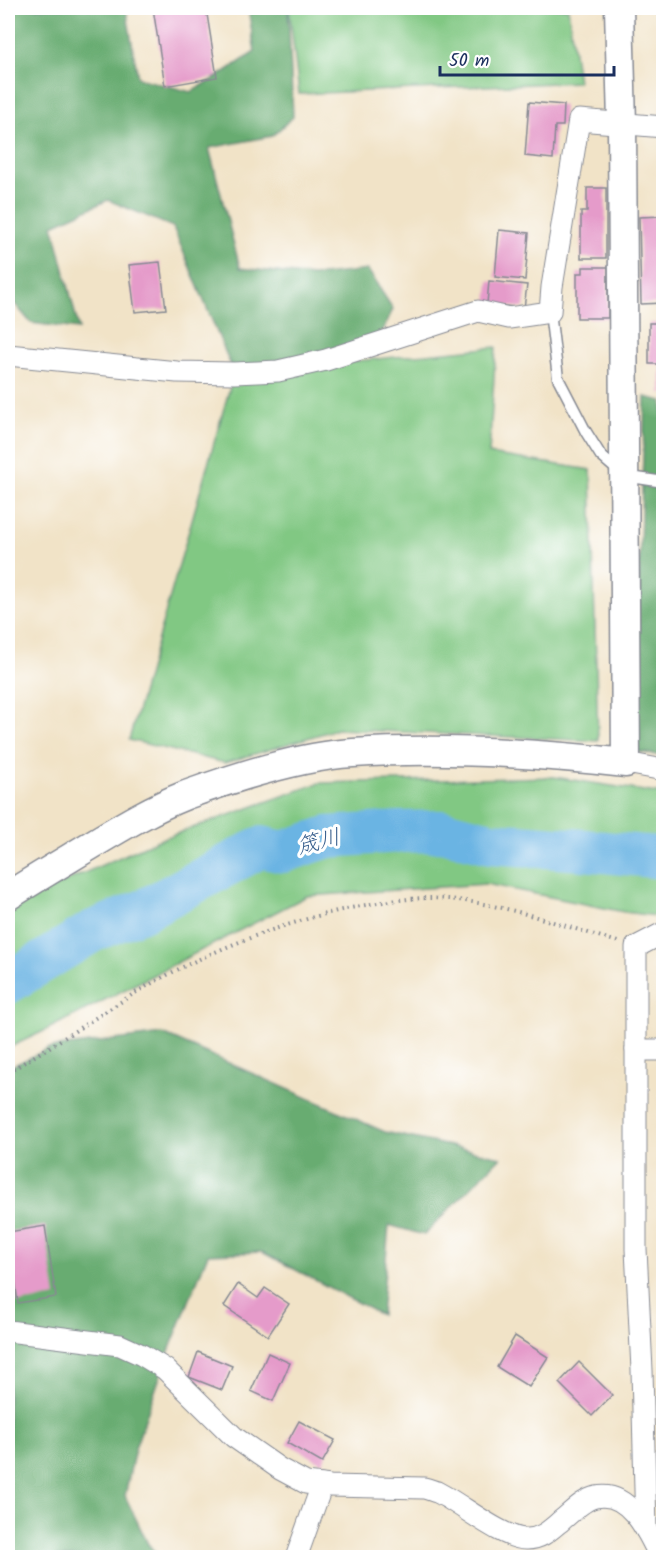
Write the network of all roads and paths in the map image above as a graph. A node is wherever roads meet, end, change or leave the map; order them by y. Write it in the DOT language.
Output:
graph roads {
  1 [pos="619,8"];
  2 [pos="622,124"];
  3 [pos="663,127"];
  4 [pos="549,312"];
  5 [pos="8,355"];
  6 [pos="624,476"];
  7 [pos="663,482"];
  8 [pos="626,763"];
  9 [pos="663,770"];
  10 [pos="8,896"];
  11 [pos="663,935"];
  12 [pos="636,947"];
  13 [pos="636,1050"];
  14 [pos="663,1050"];
  15 [pos="8,1072"];
  16 [pos="8,1331"];
  17 [pos="322,1485"];
  18 [pos="646,1528"];
  19 [pos="296,1557"];
  20 [pos="650,1557"];
  21 [pos="662,1557"];
  1 -- 2 [label="street"];
  2 -- 3 [label="street"];
  2 -- 4 [label="street"];
  2 -- 6 [label="street"];
  4 -- 5 [label="street"];
  4 -- 6 [label="lane"];
  6 -- 7 [label="lane"];
  6 -- 8 [label="street"];
  8 -- 9 [label="street"];
  8 -- 10 [label="street"];
  11 -- 12 [label="street"];
  12 -- 13 [label="street"];
  12 -- 15 [label="path"];
  13 -- 14 [label="street"];
  13 -- 18 [label="street"];
  16 -- 17 [label="street"];
  17 -- 18 [label="street"];
  17 -- 19 [label="street"];
  18 -- 20 [label="street"];
  18 -- 21 [label="street"];
}
